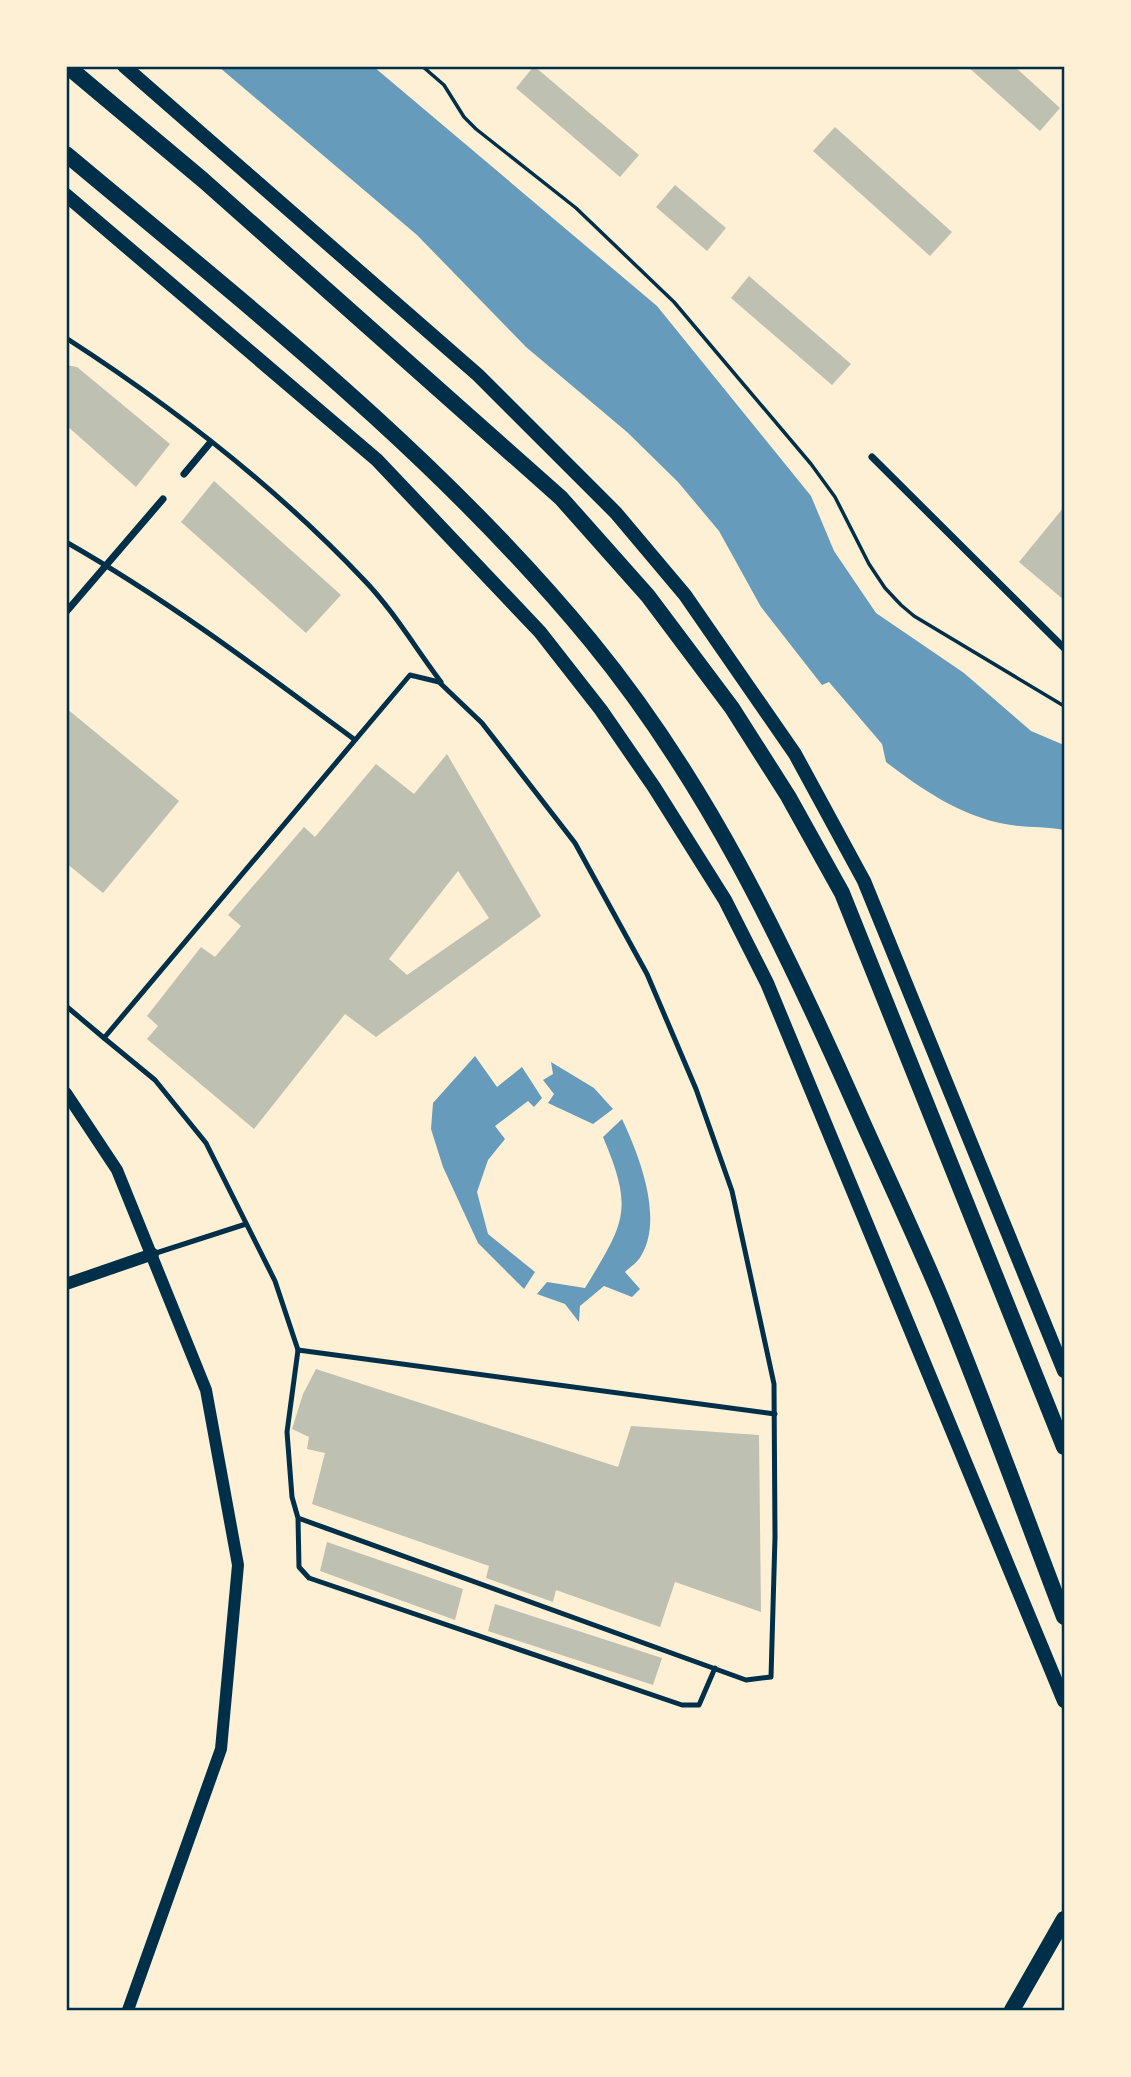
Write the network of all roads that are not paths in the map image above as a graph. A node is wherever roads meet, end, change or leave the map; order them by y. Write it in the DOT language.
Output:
graph roads {
  1 [pos="67,66"];
  2 [pos="124,66"];
  3 [pos="66,154"];
  4 [pos="66,195"];
  5 [pos="66,338"];
  6 [pos="210,443"];
  7 [pos="872,457"];
  8 [pos="184,474"];
  9 [pos="163,499"];
  10 [pos="66,542"];
  11 [pos="107,565"];
  12 [pos="66,612"];
  13 [pos="1065,648"];
  14 [pos="445,687"];
  15 [pos="355,740"];
  16 [pos="66,1006"];
  17 [pos="104,1038"];
  18 [pos="66,1093"];
  19 [pos="246,1224"];
  20 [pos="153,1254"];
  21 [pos="66,1284"];
  22 [pos="298,1350"];
  23 [pos="1065,1371"];
  24 [pos="775,1414"];
  25 [pos="1065,1447"];
  26 [pos="298,1518"];
  27 [pos="1065,1617"];
  28 [pos="715,1668"];
  29 [pos="1065,1701"];
  30 [pos="1065,1919"];
  31 [pos="128,2011"];
  32 [pos="1012,2011"];
  1 -- 25 [label="main road"];
  2 -- 23 [label="main road"];
  3 -- 27 [label="main road"];
  4 -- 29 [label="main road"];
  5 -- 6 [label="lane"];
  6 -- 8 [label="street"];
  6 -- 14 [label="lane"];
  7 -- 13 [label="street"];
  9 -- 11 [label="street"];
  10 -- 11 [label="lane"];
  11 -- 12 [label="street"];
  11 -- 15 [label="lane"];
  14 -- 15 [label="lane"];
  14 -- 24 [label="lane"];
  15 -- 17 [label="lane"];
  16 -- 17 [label="lane"];
  17 -- 19 [label="lane"];
  18 -- 20 [label="street"];
  19 -- 20 [label="lane"];
  19 -- 22 [label="lane"];
  20 -- 21 [label="street"];
  20 -- 31 [label="street"];
  22 -- 24 [label="lane"];
  22 -- 26 [label="lane"];
  24 -- 28 [label="lane"];
  26 -- 28 [label="lane"];
  26 -- 28 [label="lane"];
  30 -- 32 [label="main road"];
}
